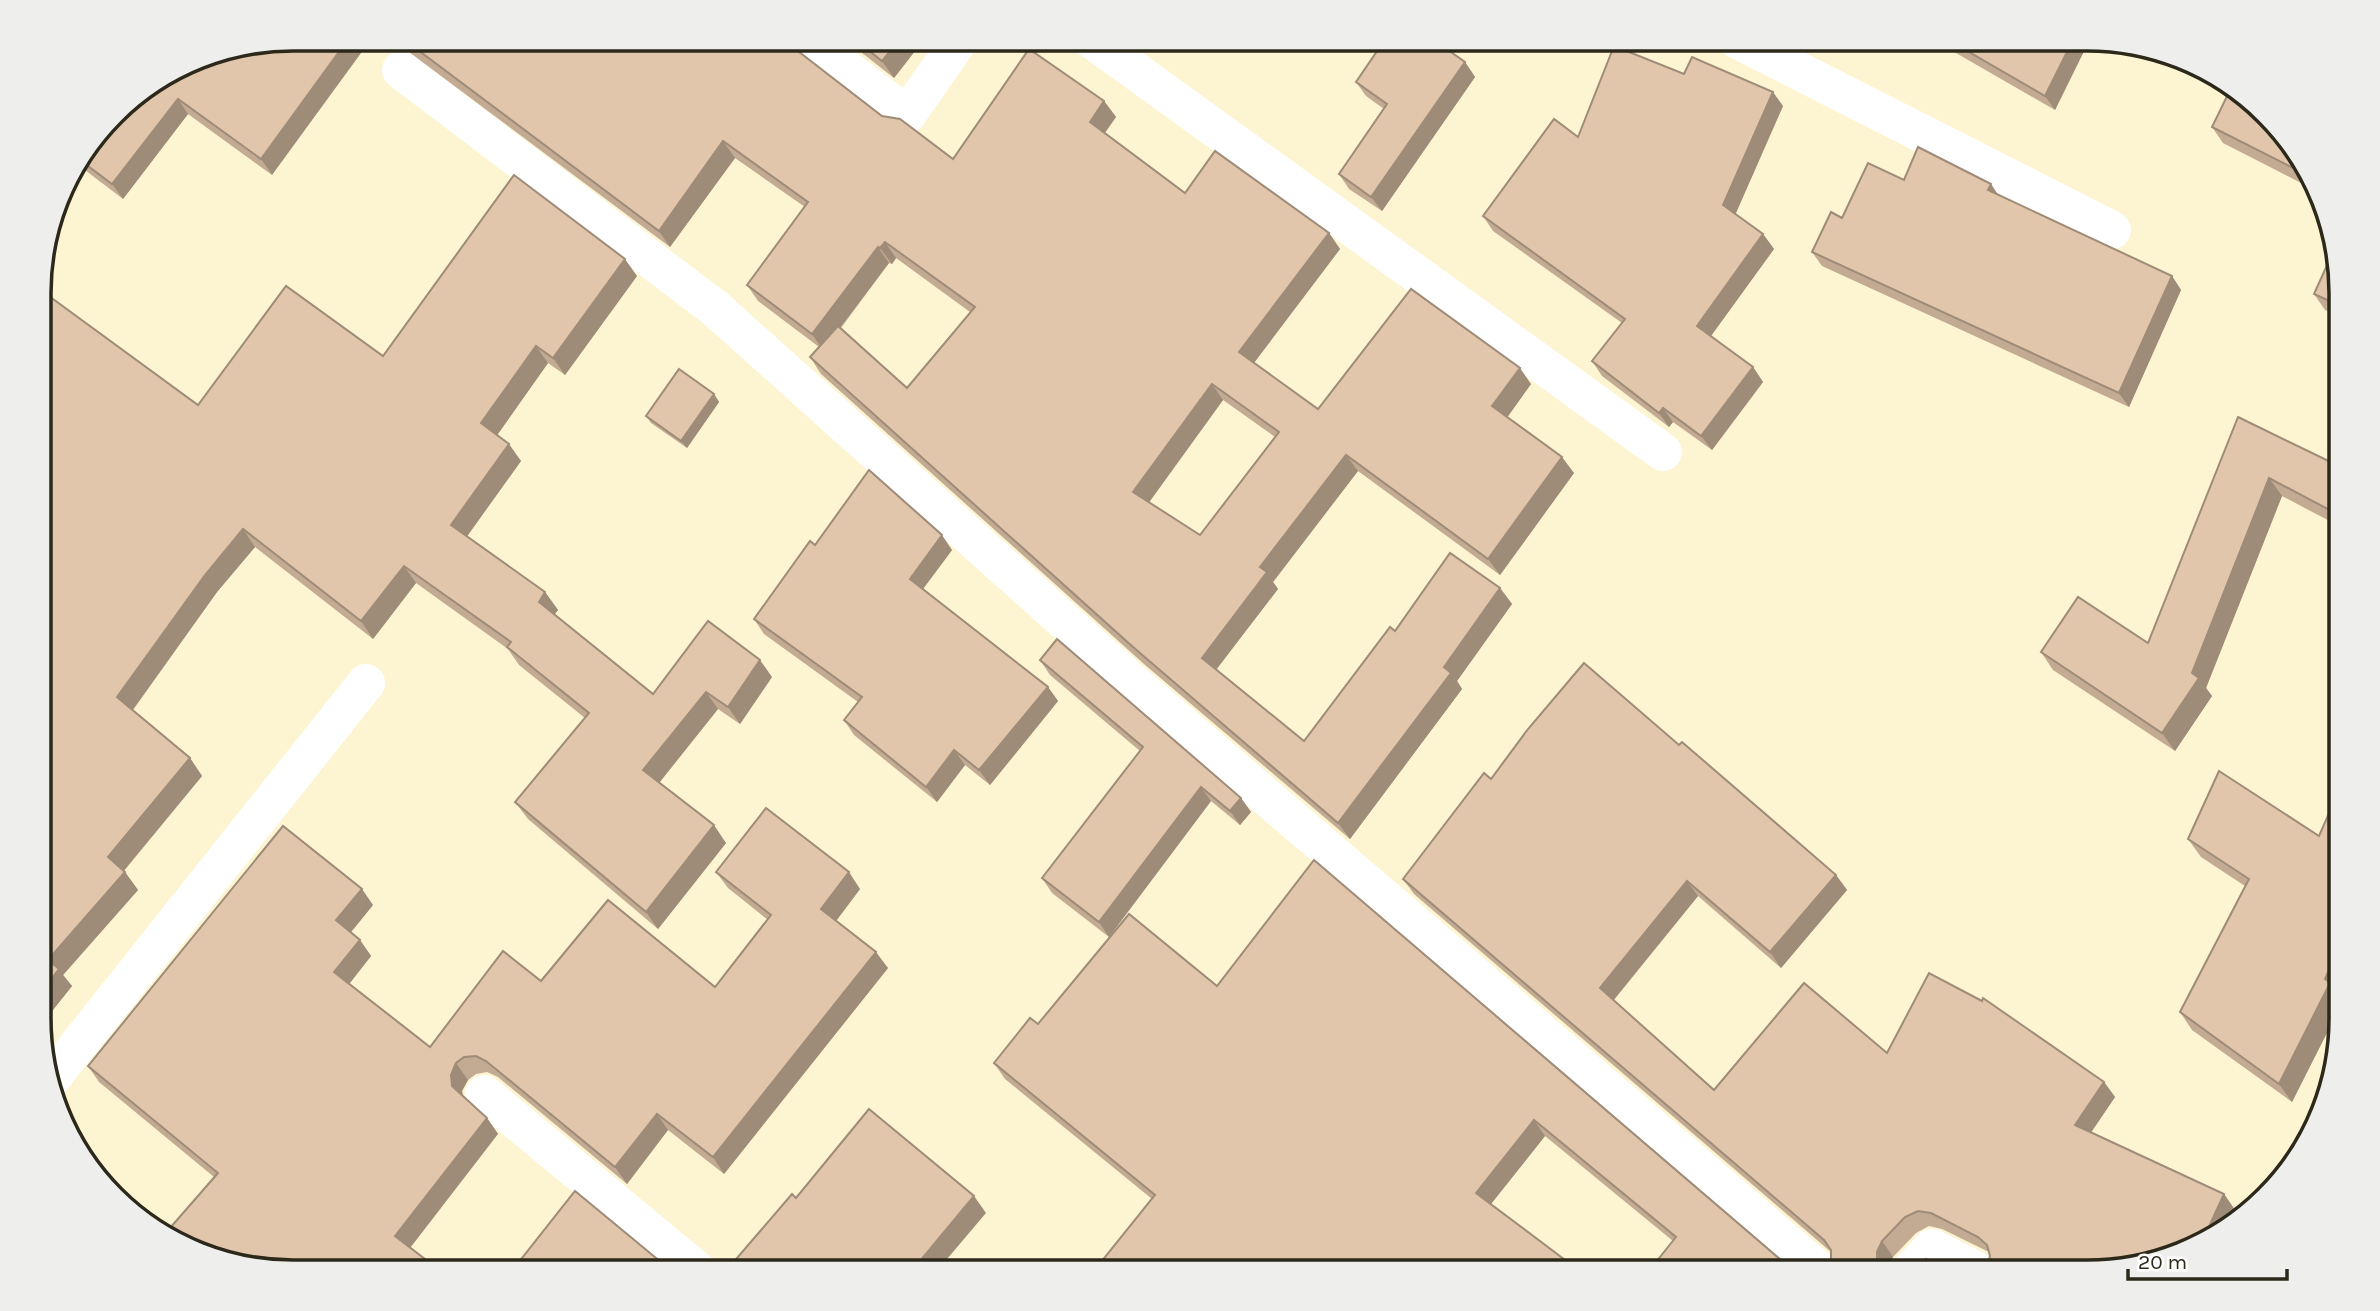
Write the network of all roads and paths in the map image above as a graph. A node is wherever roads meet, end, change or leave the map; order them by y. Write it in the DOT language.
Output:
graph roads {
  1 [pos="824,51"];
  2 [pos="951,51"];
  3 [pos="1109,51"];
  4 [pos="1761,51"];
  5 [pos="401,70"];
  6 [pos="2112,230"];
  7 [pos="1663,452"];
  8 [pos="366,683"];
  9 [pos="57,1071"];
  10 [pos="484,1094"];
  11 [pos="685,1260"];
  12 [pos="1807,1260"];
  13 [pos="1918,1260"];
  14 [pos="1956,1260"];
  1 -- 2 [label="street"];
  3 -- 7 [label="street"];
  4 -- 6 [label="street"];
  5 -- 12 [label="street"];
  8 -- 9 [label="street"];
  10 -- 11 [label="street"];
  13 -- 14 [label="street"];
}
